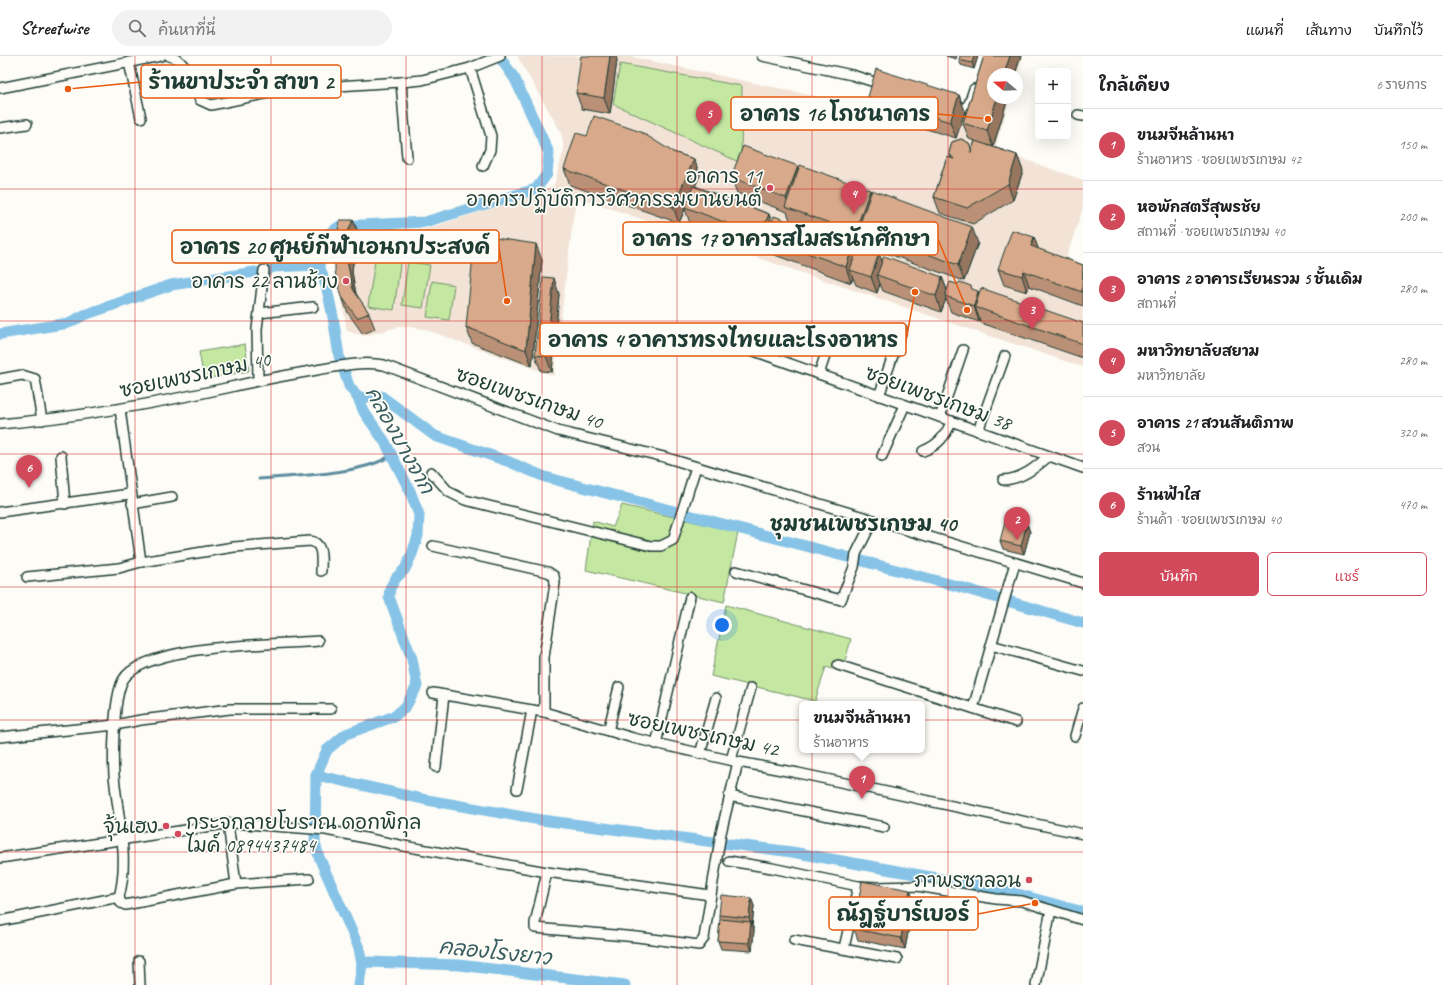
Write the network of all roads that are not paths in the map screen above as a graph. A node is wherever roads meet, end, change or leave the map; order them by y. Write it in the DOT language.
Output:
graph roads {
  1 [pos="161,56"];
  2 [pos="172,56"];
  3 [pos="500,56"];
  4 [pos="762,56"];
  5 [pos="129,62"];
  6 [pos="470,68"];
  7 [pos="978,77"];
  8 [pos="400,82"];
  9 [pos="0,88"];
  10 [pos="895,88"];
  11 [pos="938,101"];
  12 [pos="141,118"];
  13 [pos="27,124"];
  14 [pos="0,128"];
  15 [pos="408,158"];
  16 [pos="483,166"];
  17 [pos="264,270"];
  18 [pos="313,307"];
  19 [pos="259,313"];
  20 [pos="902,329"];
  21 [pos="712,336"];
  22 [pos="963,350"];
  23 [pos="826,353"];
  24 [pos="1005,356"];
  25 [pos="819,374"];
  26 [pos="0,379"];
  27 [pos="258,380"];
  28 [pos="879,396"];
  29 [pos="905,405"];
  30 [pos="120,409"];
  31 [pos="940,417"];
  32 [pos="42,420"];
  33 [pos="952,421"];
  34 [pos="0,424"];
  35 [pos="978,431"];
  36 [pos="923,451"];
  37 [pos="61,456"];
  38 [pos="882,456"];
  39 [pos="1048,456"];
  40 [pos="696,467"];
  41 [pos="1083,468"];
  42 [pos="431,472"];
  43 [pos="1003,480"];
  44 [pos="130,494"];
  45 [pos="172,496"];
  46 [pos="65,504"];
  47 [pos="132,504"];
  48 [pos="0,512"];
  49 [pos="873,520"];
  50 [pos="433,546"];
  51 [pos="141,562"];
  52 [pos="1015,563"];
  53 [pos="321,571"];
  54 [pos="736,571"];
  55 [pos="27,577"];
  56 [pos="1083,583"];
  57 [pos="690,597"];
  58 [pos="318,641"];
  59 [pos="990,645"];
  60 [pos="838,665"];
  61 [pos="1083,671"];
  62 [pos="619,687"];
  63 [pos="751,688"];
  64 [pos="433,693"];
  65 [pos="444,695"];
  66 [pos="716,698"];
  67 [pos="972,708"];
  68 [pos="1083,708"];
  69 [pos="331,709"];
  70 [pos="532,710"];
  71 [pos="544,712"];
  72 [pos="1016,722"];
  73 [pos="115,725"];
  74 [pos="608,731"];
  75 [pos="1075,736"];
  76 [pos="0,737"];
  77 [pos="656,744"];
  78 [pos="700,754"];
  79 [pos="735,761"];
  80 [pos="436,767"];
  81 [pos="517,790"];
  82 [pos="729,796"];
  83 [pos="228,824"];
  84 [pos="884,827"];
  85 [pos="1083,834"];
  86 [pos="122,838"];
  87 [pos="0,858"];
  88 [pos="729,861"];
  89 [pos="547,872"];
  90 [pos="309,879"];
  91 [pos="236,884"];
  92 [pos="858,886"];
  93 [pos="710,895"];
  94 [pos="119,897"];
  95 [pos="1050,910"];
  96 [pos="1083,920"];
  97 [pos="0,921"];
  98 [pos="794,940"];
  99 [pos="844,948"];
  100 [pos="897,959"];
  101 [pos="139,961"];
  102 [pos="140,985"];
  103 [pos="1036,985"];
  1 -- 5 [label="street"];
  2 -- 8 [label="street"];
  3 -- 6 [label="street"];
  4 -- 10 [label="street"];
  5 -- 9 [label="street"];
  5 -- 12 [label="street"];
  6 -- 8 [label="street"];
  6 -- 16 [label="street"];
  7 -- 11 [label="street"];
  8 -- 15 [label="street"];
  13 -- 14 [label="street"];
  17 -- 19 [label="street"];
  18 -- 19 [label="street"];
  19 -- 27 [label="street"];
  20 -- 28 [label="street"];
  21 -- 25 [label="street, ซอยเพชรเกษม 38"];
  22 -- 31 [label="street"];
  23 -- 25 [label="street"];
  24 -- 35 [label="street"];
  25 -- 28 [label="street, ซอยเพชรเกษม 38"];
  26 -- 32 [label="street"];
  27 -- 30 [label="street, ซอยเพชรเกษม 40"];
  27 -- 40 [label="street, ซอยเพชรเกษม 40"];
  28 -- 29 [label="street, ซอยเพชรเกษม 38"];
  29 -- 31 [label="street, ซอยเพชรเกษม 38"];
  29 -- 38 [label="street"];
  30 -- 32 [label="street, ซอยเพชรเกษม 40"];
  30 -- 44 [label="street"];
  31 -- 33 [label="street, ซอยเพชรเกษม 38"];
  32 -- 34 [label="street, ซอยเพชรเกษม 40"];
  33 -- 35 [label="street, ซอยเพชรเกษม 38"];
  33 -- 36 [label="street"];
  35 -- 39 [label="street, ซอยเพชรเกษม 38"];
  37 -- 46 [label="street"];
  39 -- 41 [label="street, ซอยเพชรเกษม 38"];
  39 -- 43 [label="street"];
  40 -- 42 [label="street"];
  40 -- 49 [label="street, ซอยเพชรเกษม 40"];
  44 -- 46 [label="street"];
  44 -- 47 [label="street"];
  45 -- 47 [label="street"];
  46 -- 48 [label="street"];
  47 -- 51 [label="street"];
  49 -- 52 [label="street, ซอยเพชรเกษม 40"];
  49 -- 54 [label="street"];
  50 -- 71 [label="street"];
  51 -- 53 [label="street"];
  51 -- 55 [label="street"];
  52 -- 56 [label="street, ซอยเพชรเกษม 40"];
  52 -- 59 [label="street"];
  57 -- 77 [label="street"];
  58 -- 73 [label="street"];
  59 -- 61 [label="street"];
  59 -- 67 [label="street"];
  60 -- 67 [label="street"];
  62 -- 74 [label="street"];
  63 -- 79 [label="street"];
  64 -- 65 [label="street, ซอยเพชรเกษม 42"];
  65 -- 70 [label="street, ซอยเพชรเกษม 42"];
  65 -- 80 [label="street"];
  66 -- 78 [label="street"];
  67 -- 72 [label="street"];
  68 -- 75 [label="street"];
  69 -- 73 [label="street"];
  70 -- 71 [label="street, ซอยเพชรเกษม 42"];
  70 -- 81 [label="street"];
  71 -- 74 [label="street, ซอยเพชรเกษม 42"];
  73 -- 76 [label="street"];
  73 -- 86 [label="street"];
  74 -- 77 [label="street, ซอยเพชรเกษม 42"];
  77 -- 78 [label="street, ซอยเพชรเกษม 42"];
  78 -- 79 [label="street, ซอยเพชรเกษม 42"];
  79 -- 82 [label="street"];
  79 -- 85 [label="street, ซอยเพชรเกษม 42"];
  82 -- 84 [label="street"];
  82 -- 93 [label="street"];
  83 -- 86 [label="street"];
  83 -- 89 [label="street"];
  83 -- 91 [label="street"];
  86 -- 87 [label="street"];
  86 -- 94 [label="street"];
  88 -- 92 [label="street"];
  89 -- 93 [label="street"];
  89 -- 93 [label="street"];
  90 -- 91 [label="street"];
  91 -- 94 [label="street"];
  92 -- 95 [label="street"];
  92 -- 99 [label="street"];
  94 -- 97 [label="street"];
  95 -- 96 [label="street"];
  95 -- 103 [label="street"];
  98 -- 99 [label="street"];
  99 -- 100 [label="street"];
  101 -- 102 [label="street"];
}
